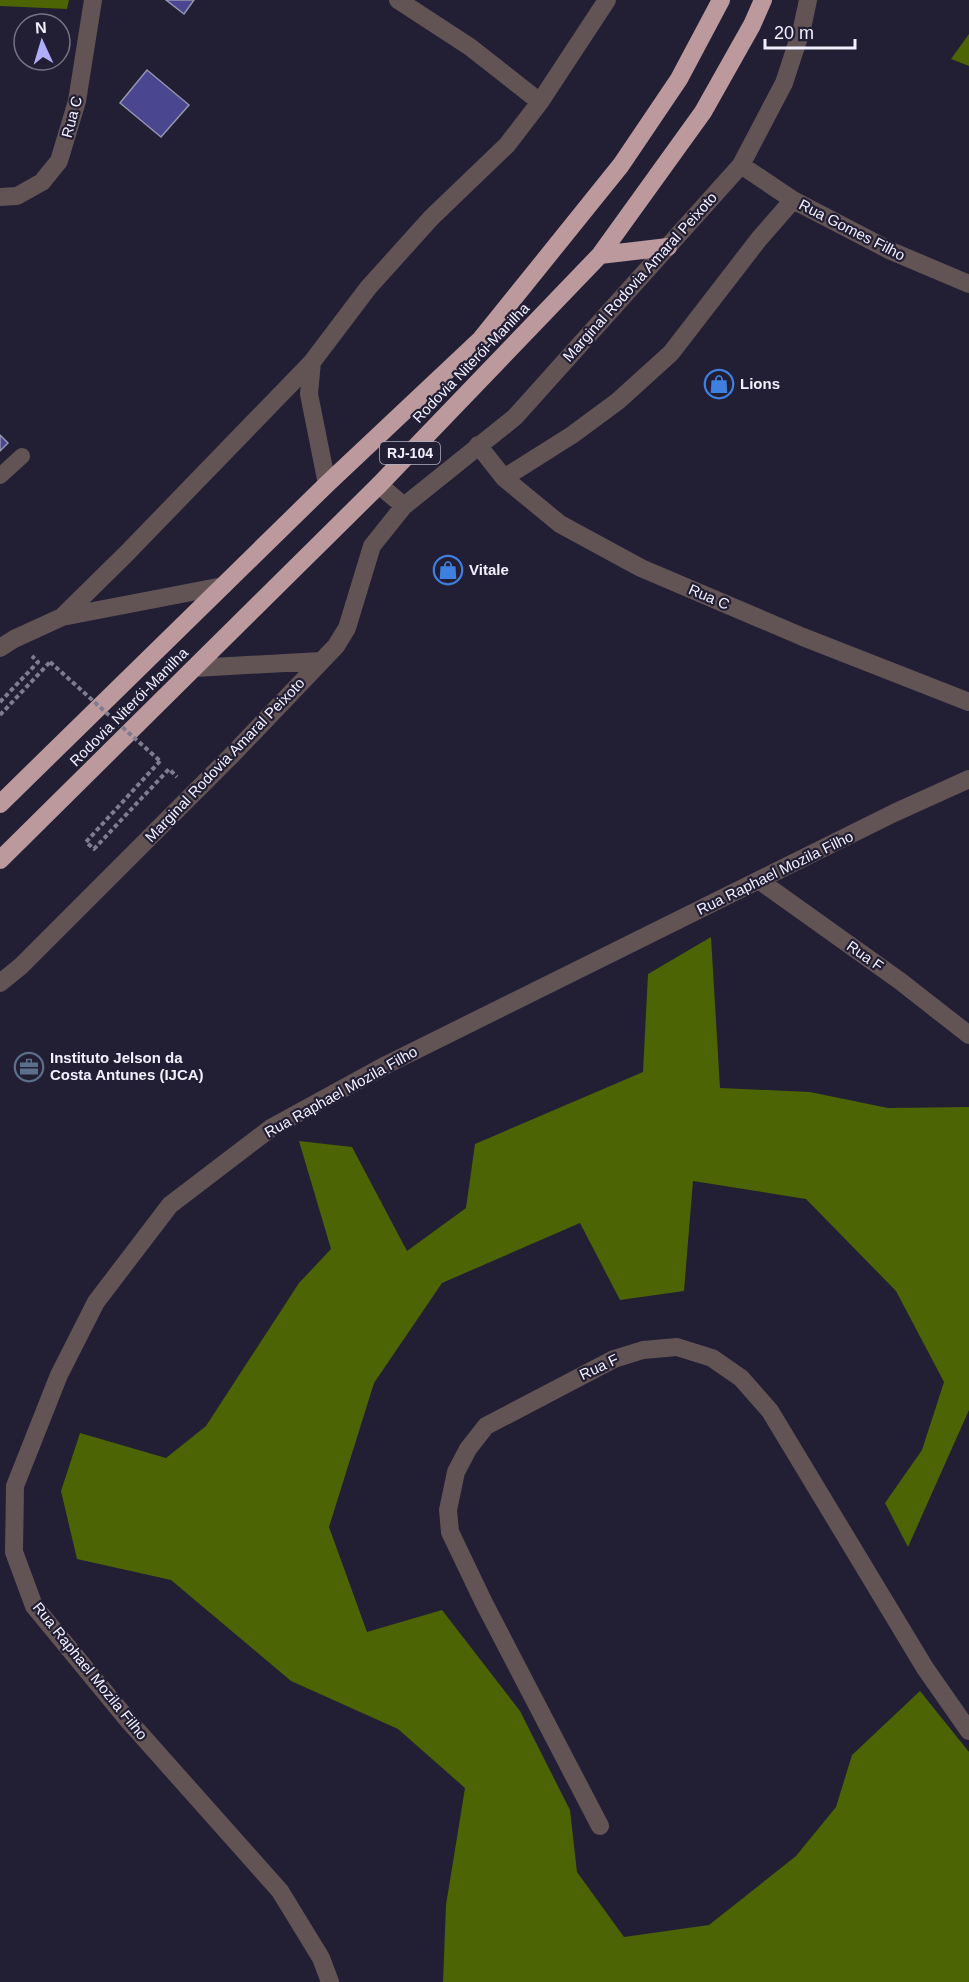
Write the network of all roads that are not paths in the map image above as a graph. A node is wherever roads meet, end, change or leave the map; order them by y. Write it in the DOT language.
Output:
graph roads {
  1 [pos="93,0"];
  2 [pos="398,0"];
  3 [pos="608,0"];
  4 [pos="721,0"];
  5 [pos="763,0"];
  6 [pos="808,0"];
  7 [pos="540,102"];
  8 [pos="741,165"];
  9 [pos="0,197"];
  10 [pos="793,200"];
  11 [pos="668,247"];
  12 [pos="600,255"];
  13 [pos="969,285"];
  14 [pos="312,362"];
  15 [pos="478,445"];
  16 [pos="22,456"];
  17 [pos="0,476"];
  18 [pos="504,478"];
  19 [pos="327,484"];
  20 [pos="379,484"];
  21 [pos="404,506"];
  22 [pos="223,586"];
  23 [pos="62,617"];
  24 [pos="7,643"];
  25 [pos="321,661"];
  26 [pos="195,668"];
  27 [pos="969,702"];
  28 [pos="969,779"];
  29 [pos="0,804"];
  30 [pos="0,860"];
  31 [pos="760,881"];
  32 [pos="0,983"];
  33 [pos="969,1035"];
  34 [pos="969,1731"];
  35 [pos="600,1826"];
  36 [pos="330,1982"];
  1 -- 9 [label="street, Rua C"];
  2 -- 7 [label="street"];
  3 -- 7 [label="street"];
  4 -- 19 [label="highway, Rodovia Niterói-Manilha / RJ-104"];
  5 -- 12 [label="highway, Rodovia Niterói-Manilha / RJ-104"];
  6 -- 8 [label="street, Marginal Rodovia Amaral Peixoto"];
  7 -- 14 [label="street"];
  8 -- 10 [label="street, Rua Gomes Filho"];
  8 -- 11 [label="street, Marginal Rodovia Amaral Peixoto"];
  10 -- 13 [label="street, Rua Gomes Filho"];
  10 -- 18 [label="street"];
  11 -- 12 [label="highway"];
  11 -- 15 [label="street, Marginal Rodovia Amaral Peixoto"];
  12 -- 20 [label="highway, Rodovia Niterói-Manilha / RJ-104"];
  14 -- 19 [label="street"];
  14 -- 23 [label="street"];
  15 -- 18 [label="street, Rua C"];
  15 -- 21 [label="street, Marginal Rodovia Amaral Peixoto"];
  16 -- 17 [label="lane"];
  18 -- 27 [label="street, Rua C"];
  19 -- 22 [label="highway, Rodovia Niterói-Manilha / RJ-104"];
  20 -- 21 [label="street"];
  20 -- 26 [label="highway, Rodovia Niterói-Manilha / RJ-104"];
  21 -- 25 [label="street, Marginal Rodovia Amaral Peixoto"];
  22 -- 23 [label="street"];
  22 -- 29 [label="highway, Rodovia Niterói-Manilha / RJ-104"];
  23 -- 24 [label="street"];
  25 -- 26 [label="street"];
  25 -- 32 [label="street, Marginal Rodovia Amaral Peixoto"];
  26 -- 30 [label="highway, Rodovia Niterói-Manilha / RJ-104"];
  28 -- 31 [label="street, Rua Raphael Mozila Filho"];
  31 -- 33 [label="street, Rua F"];
  31 -- 36 [label="street, Rua Raphael Mozila Filho"];
  34 -- 35 [label="street, Rua F"];
}
